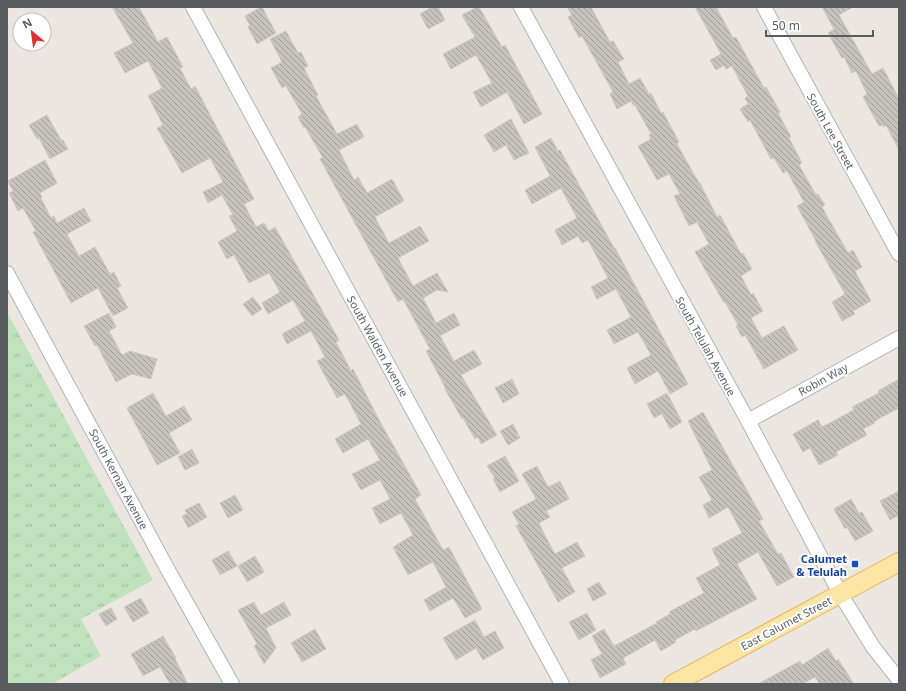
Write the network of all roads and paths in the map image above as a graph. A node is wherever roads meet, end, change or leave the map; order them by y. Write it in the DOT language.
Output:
graph roads {
  1 [pos="194,7"];
  2 [pos="521,7"];
  3 [pos="764,7"];
  4 [pos="899,254"];
  5 [pos="7,273"];
  6 [pos="899,338"];
  7 [pos="748,421"];
  8 [pos="899,562"];
  9 [pos="841,595"];
  10 [pos="899,680"];
  11 [pos="232,684"];
  12 [pos="562,684"];
  13 [pos="673,684"];
  1 -- 12 [label="street, South Walden Avenue"];
  2 -- 7 [label="street, South Telulah Avenue"];
  3 -- 4 [label="street, South Lee Street"];
  5 -- 11 [label="street, South Kernan Avenue"];
  6 -- 7 [label="street, Robin Way"];
  7 -- 9 [label="street, South Telulah Avenue"];
  8 -- 9 [label="main road, East Calumet Street"];
  9 -- 10 [label="street, South Telulah Avenue"];
  9 -- 13 [label="main road, East Calumet Street"];
}
